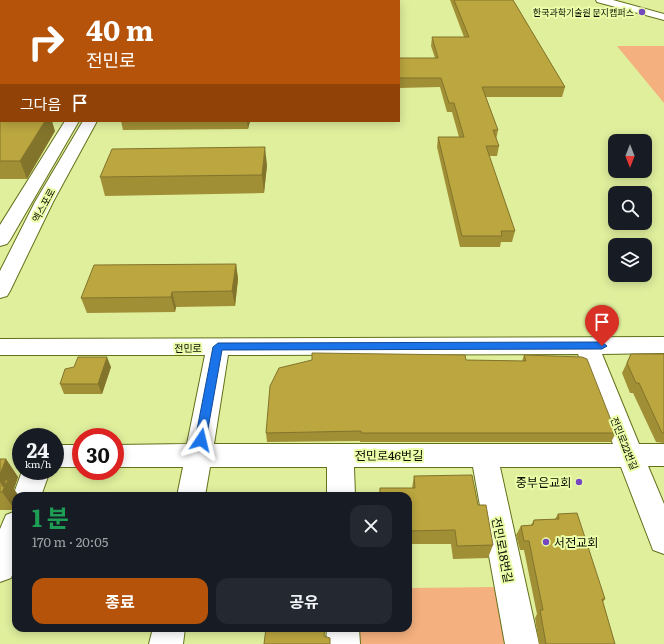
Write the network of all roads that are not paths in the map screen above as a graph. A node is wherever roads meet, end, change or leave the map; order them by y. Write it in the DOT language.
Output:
graph roads {
  1 [pos="601,0"];
  2 [pos="664,17"];
  3 [pos="71,122"];
  4 [pos="89,122"];
  5 [pos="0,240"];
  6 [pos="0,291"];
  7 [pos="587,346"];
  8 [pos="664,346"];
  9 [pos="0,347"];
  10 [pos="218,347"];
  11 [pos="340,455"];
  12 [pos="484,455"];
  13 [pos="630,455"];
  14 [pos="664,455"];
  15 [pos="124,456"];
  16 [pos="198,456"];
  17 [pos="33,480"];
  18 [pos="28,492"];
  19 [pos="192,492"];
  20 [pos="341,492"];
  21 [pos="12,536"];
  22 [pos="664,540"];
  23 [pos="0,567"];
  24 [pos="168,632"];
  25 [pos="343,632"];
  26 [pos="166,644"];
  27 [pos="343,644"];
  28 [pos="522,644"];
  1 -- 2 [label="street"];
  3 -- 5 [label="street, 엑스포로"];
  4 -- 6 [label="street, 엑스포로"];
  7 -- 8 [label="street, 전민로"];
  7 -- 10 [label="street, 전민로"];
  7 -- 13 [label="street, 전민로22번길"];
  9 -- 10 [label="street, 전민로"];
  10 -- 16 [label="street"];
  11 -- 12 [label="street, 전민로46번길"];
  11 -- 16 [label="street, 전민로46번길"];
  11 -- 20 [label="street"];
  12 -- 13 [label="street, 전민로46번길"];
  12 -- 28 [label="street, 전민로18번길"];
  13 -- 14 [label="street, 전민로46번길"];
  13 -- 22 [label="street, 전민로22번길"];
  15 -- 16 [label="street, 전민로46번길"];
  16 -- 19 [label="street"];
  17 -- 18 [label="street"];
  21 -- 23 [label="street"];
  24 -- 26 [label="street"];
  25 -- 27 [label="street"];
}
